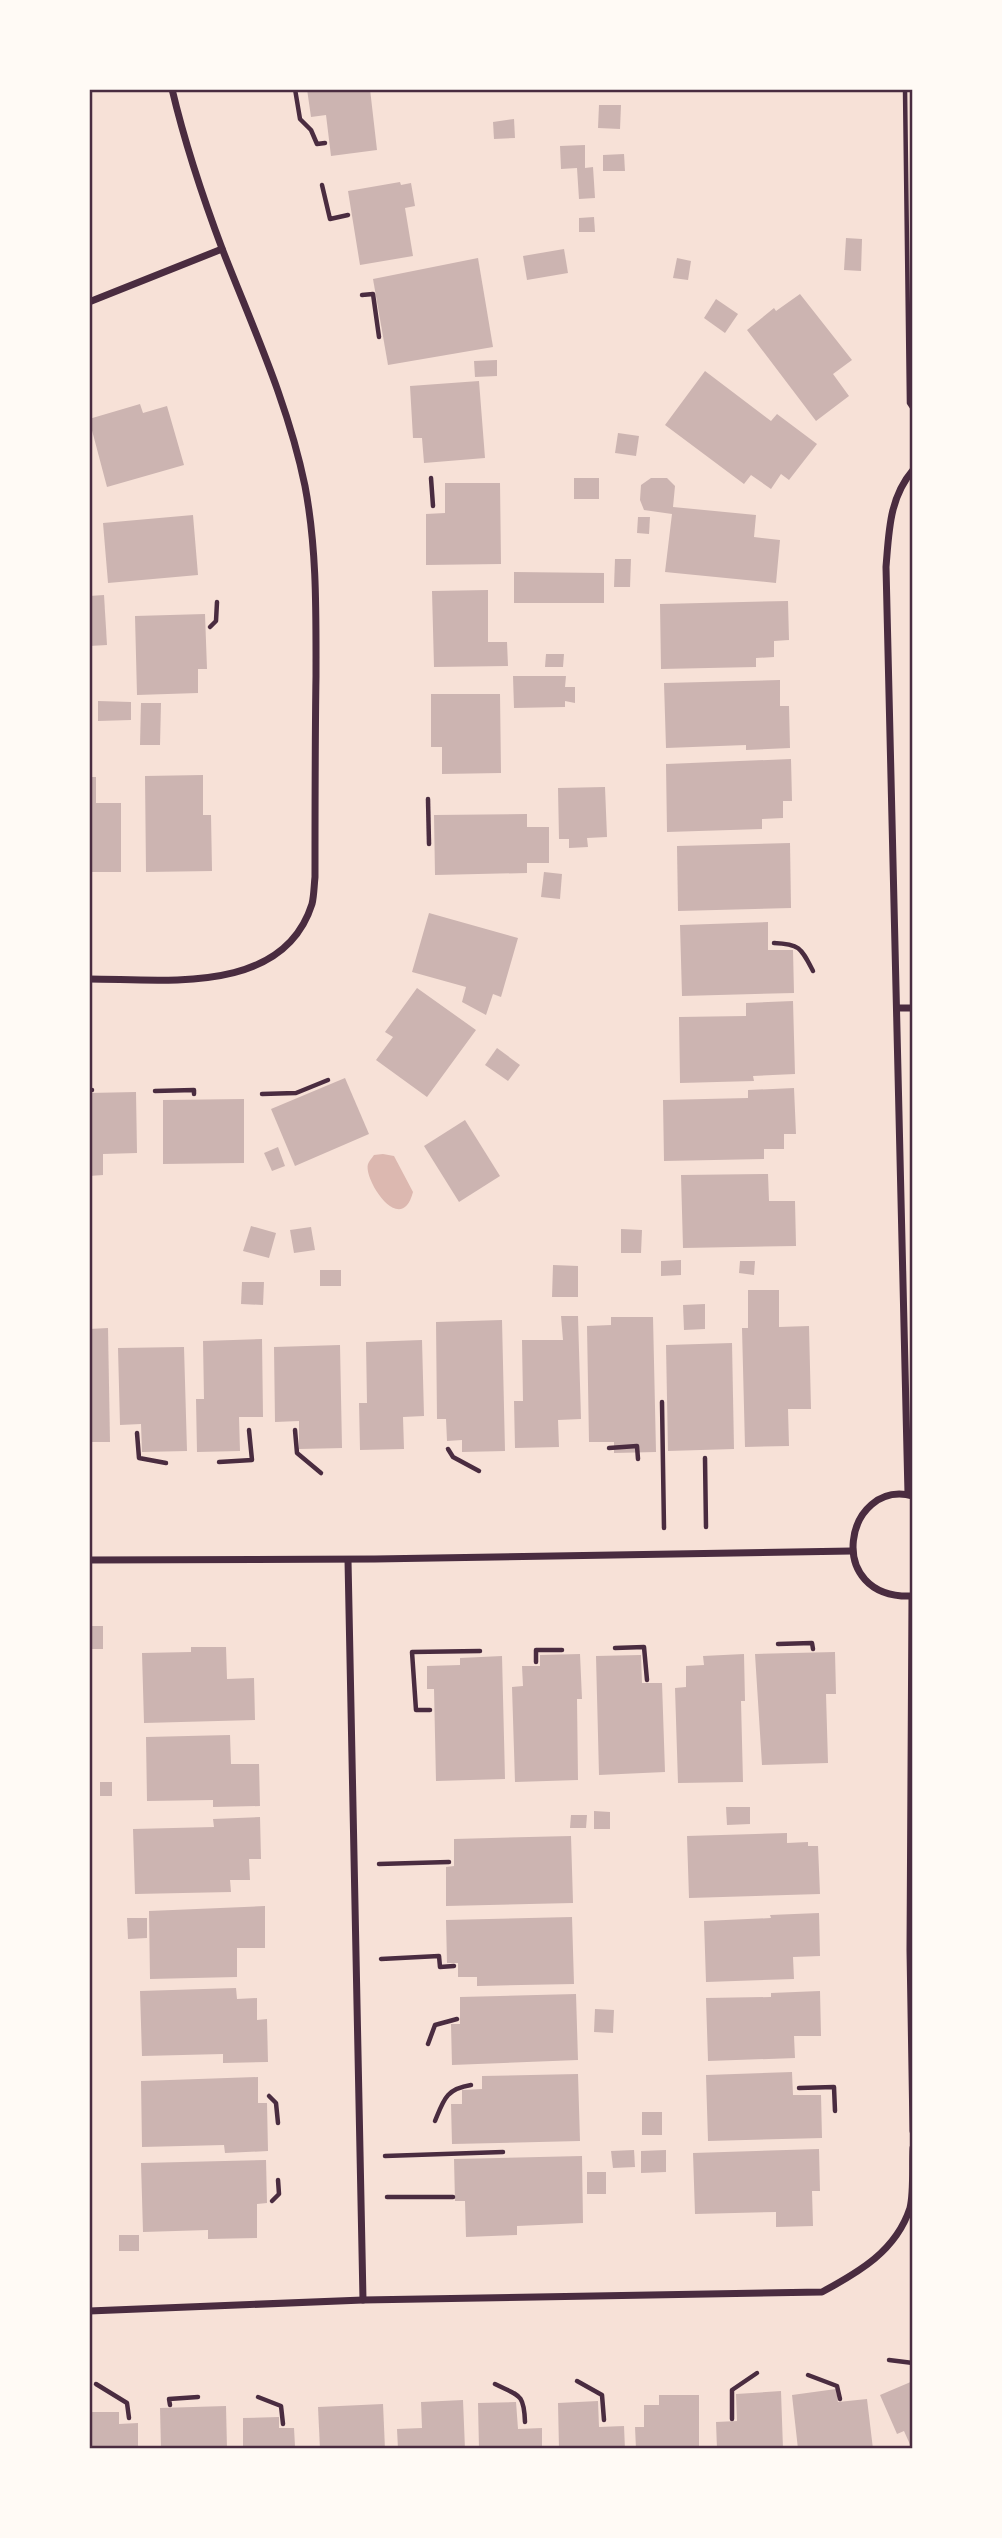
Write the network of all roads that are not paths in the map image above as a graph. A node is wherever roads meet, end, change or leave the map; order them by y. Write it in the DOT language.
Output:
graph roads {
  1 [pos="172,89"];
  2 [pos="222,249"];
  3 [pos="89,302"];
  4 [pos="913,470"];
  5 [pos="89,979"];
  6 [pos="897,1008"];
  7 [pos="913,1008"];
  8 [pos="910,1495"];
  9 [pos="852,1551"];
  10 [pos="89,1560"];
  11 [pos="348,1560"];
  12 [pos="913,1596"];
  13 [pos="913,2131"];
  14 [pos="913,2148"];
  15 [pos="363,2300"];
  16 [pos="89,2311"];
  1 -- 2 [label="street"];
  2 -- 3 [label="street"];
  2 -- 5 [label="street"];
  4 -- 6 [label="street"];
  6 -- 7 [label="street"];
  6 -- 8 [label="street"];
  8 -- 9 [label="street"];
  9 -- 11 [label="street"];
  9 -- 12 [label="street"];
  10 -- 11 [label="street"];
  11 -- 15 [label="street"];
  12 -- 13 [label="street"];
  14 -- 15 [label="street"];
  15 -- 16 [label="street"];
}
